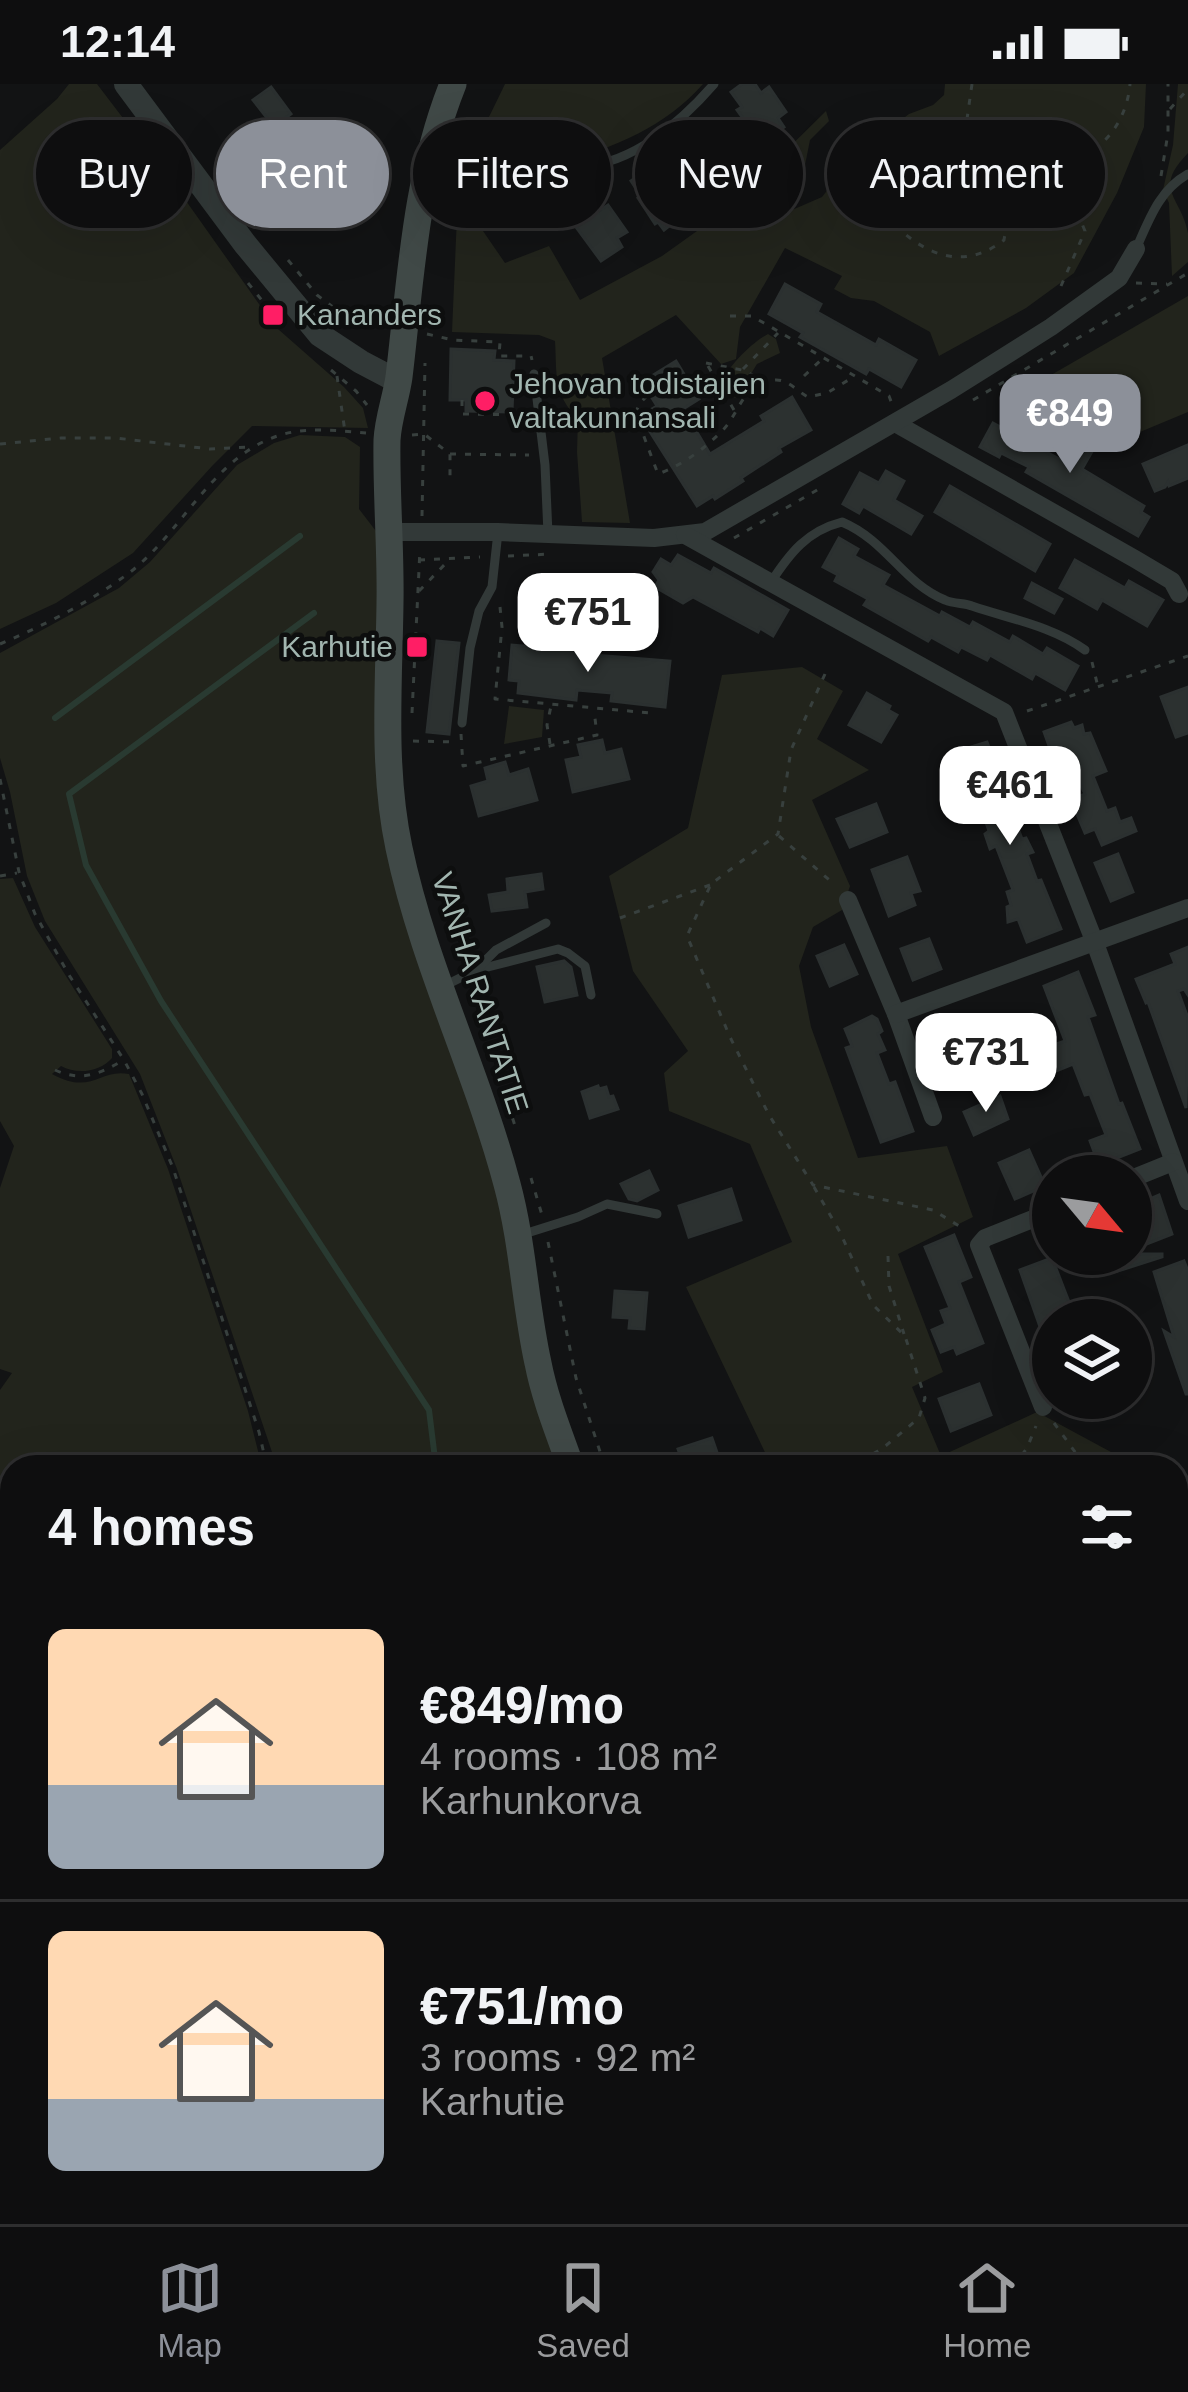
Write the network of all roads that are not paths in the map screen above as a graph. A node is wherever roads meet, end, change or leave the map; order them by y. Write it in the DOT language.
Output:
graph roads {
  1 [pos="126,84"];
  2 [pos="453,84"];
  3 [pos="714,84"];
  4 [pos="611,160"];
  5 [pos="1188,175"];
  6 [pos="1132,257"];
  7 [pos="534,374"];
  8 [pos="399,382"];
  9 [pos="895,423"];
  10 [pos="391,532"];
  11 [pos="498,532"];
  12 [pos="548,534"];
  13 [pos="685,535"];
  14 [pos="771,582"];
  15 [pos="1179,594"];
  16 [pos="1085,650"];
  17 [pos="462,723"];
  18 [pos="848,900"];
  19 [pos="1188,908"];
  20 [pos="546,922"];
  21 [pos="1095,943"];
  22 [pos="476,970"];
  23 [pos="441,986"];
  24 [pos="590,995"];
  25 [pos="896,1014"];
  26 [pos="933,1117"];
  27 [pos="1173,1162"];
  28 [pos="1152,1170"];
  29 [pos="1188,1201"];
  30 [pos="657,1214"];
  31 [pos="1032,1219"];
  32 [pos="532,1231"];
  33 [pos="1032,1382"];
  34 [pos="567,1455"];
  1 -- 8 [label="street"];
  2 -- 8 [label="main road, VANHA RANTATIE"];
  3 -- 4 [label="lane"];
  5 -- 6 [label="lane"];
  6 -- 9 [label="street"];
  7 -- 12 [label="lane"];
  8 -- 10 [label="main road, VANHA RANTATIE"];
  9 -- 13 [label="street"];
  9 -- 15 [label="street"];
  10 -- 11 [label="street"];
  10 -- 23 [label="main road, VANHA RANTATIE"];
  11 -- 12 [label="street"];
  11 -- 17 [label="lane"];
  12 -- 13 [label="street"];
  13 -- 14 [label="street"];
  14 -- 16 [label="lane"];
  14 -- 21 [label="street"];
  18 -- 25 [label="street"];
  19 -- 21 [label="street"];
  20 -- 22 [label="lane"];
  21 -- 25 [label="street"];
  21 -- 27 [label="street"];
  22 -- 23 [label="lane"];
  22 -- 24 [label="lane"];
  23 -- 32 [label="main road, VANHA RANTATIE"];
  25 -- 26 [label="street"];
  27 -- 28 [label="street"];
  27 -- 29 [label="street"];
  30 -- 32 [label="lane"];
  31 -- 33 [label="street"];
  32 -- 34 [label="main road, VANHA RANTATIE"];
}
